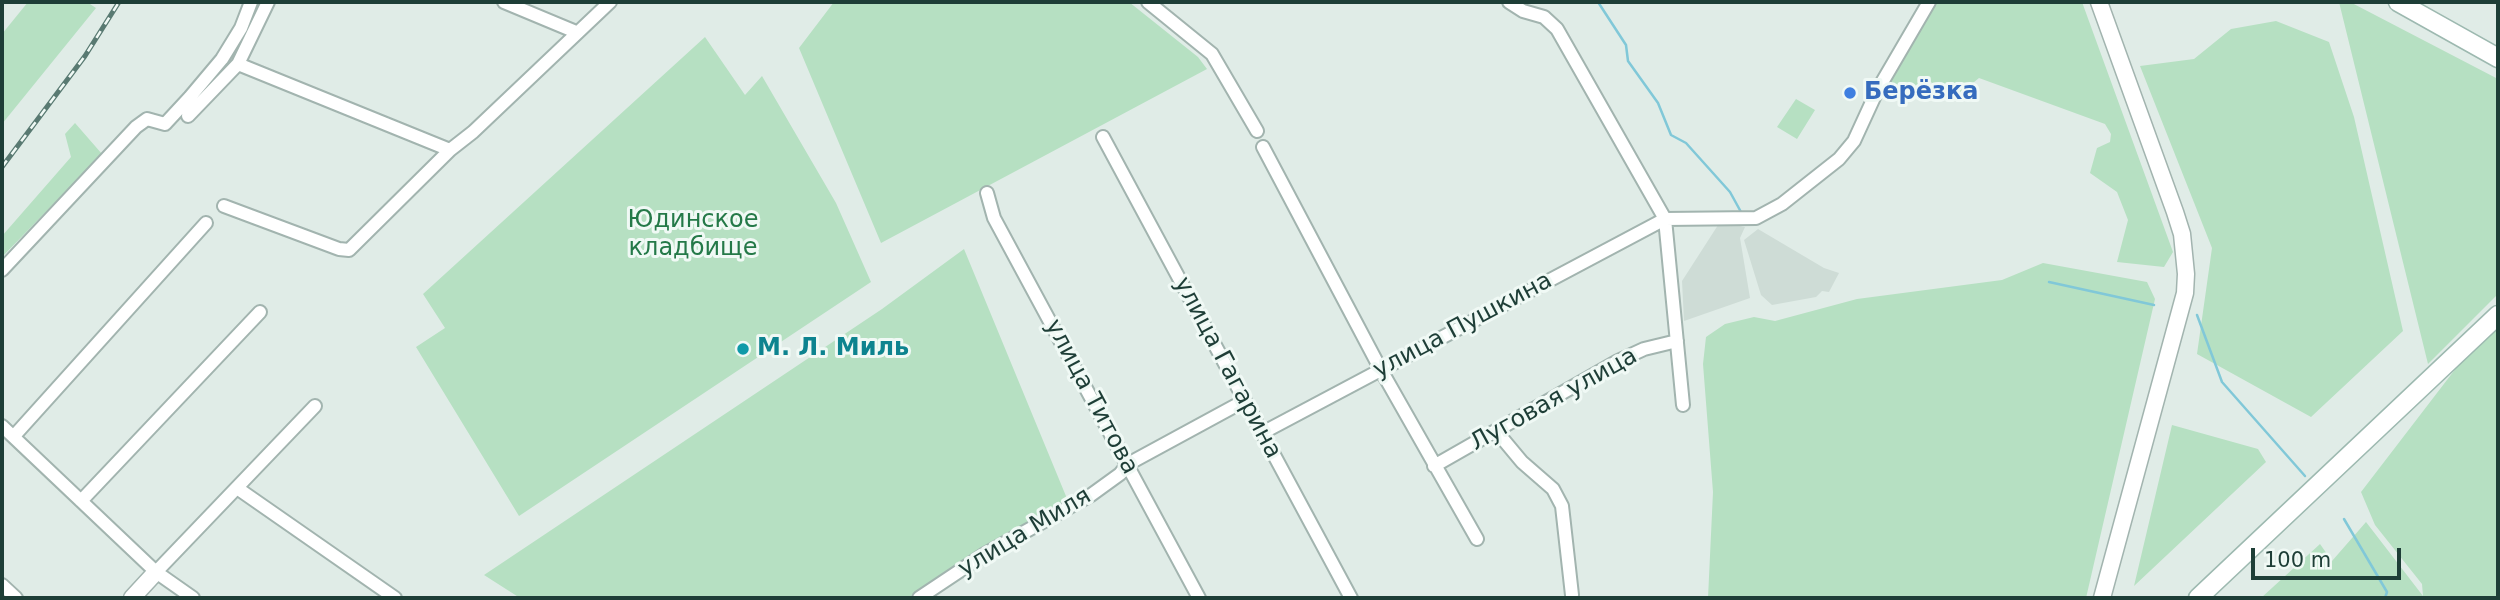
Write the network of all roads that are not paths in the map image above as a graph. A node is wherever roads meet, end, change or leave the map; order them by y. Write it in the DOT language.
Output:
graph roads {
  1 [pos="251,2"];
  2 [pos="268,2"];
  3 [pos="504,2"];
  4 [pos="610,2"];
  5 [pos="1148,2"];
  6 [pos="1508,2"];
  7 [pos="1929,2"];
  8 [pos="2099,2"];
  9 [pos="2398,2"];
  10 [pos="576,32"];
  11 [pos="2498,58"];
  12 [pos="238,64"];
  13 [pos="188,116"];
  14 [pos="1257,131"];
  15 [pos="1103,137"];
  16 [pos="1263,147"];
  17 [pos="450,150"];
  18 [pos="987,193"];
  19 [pos="224,206"];
  20 [pos="1665,219"];
  21 [pos="206,223"];
  22 [pos="2,270"];
  23 [pos="260,312"];
  24 [pos="2498,316"];
  25 [pos="1677,341"];
  26 [pos="1381,370"];
  27 [pos="1244,401"];
  28 [pos="1683,405"];
  29 [pos="315,406"];
  30 [pos="2,426"];
  31 [pos="1496,432"];
  32 [pos="1262,433"];
  33 [pos="14,436"];
  34 [pos="1128,464"];
  35 [pos="1434,466"];
  36 [pos="237,488"];
  37 [pos="81,501"];
  38 [pos="1477,540"];
  39 [pos="156,572"];
  40 [pos="3,587"];
  41 [pos="1572,595"];
  42 [pos="16,598"];
  43 [pos="132,598"];
  44 [pos="193,598"];
  45 [pos="396,598"];
  46 [pos="919,598"];
  47 [pos="1199,598"];
  48 [pos="1351,598"];
  49 [pos="2102,598"];
  50 [pos="2198,598"];
  1 -- 22 [label="street"];
  2 -- 12 [label="street"];
  3 -- 10 [label="street"];
  4 -- 10 [label="street"];
  5 -- 14 [label="street"];
  6 -- 20 [label="street"];
  7 -- 20 [label="street"];
  8 -- 49 [label="street"];
  9 -- 11 [label="main road"];
  10 -- 17 [label="street"];
  12 -- 13 [label="street"];
  12 -- 17 [label="street"];
  15 -- 27 [label="street, улица Гагарина"];
  16 -- 26 [label="street"];
  17 -- 19 [label="street"];
  18 -- 34 [label="street, улица Титова"];
  20 -- 25 [label="street"];
  20 -- 26 [label="street, улица Пушкина"];
  21 -- 33 [label="street"];
  23 -- 37 [label="street"];
  24 -- 50 [label="main road"];
  25 -- 28 [label="street"];
  25 -- 31 [label="street, Луговая улица"];
  26 -- 32 [label="street, улица Пушкина"];
  26 -- 35 [label="street"];
  27 -- 32 [label="street, улица Гагарина"];
  27 -- 34 [label="street"];
  29 -- 36 [label="street"];
  30 -- 33 [label="street"];
  31 -- 35 [label="street, Луговая улица"];
  31 -- 41 [label="street"];
  32 -- 48 [label="street, улица Гагарина"];
  33 -- 37 [label="street"];
  34 -- 46 [label="street, улица Миля"];
  34 -- 47 [label="street, улица Титова"];
  35 -- 38 [label="street"];
  36 -- 39 [label="street"];
  36 -- 45 [label="street"];
  37 -- 39 [label="street"];
  39 -- 43 [label="street"];
  39 -- 44 [label="street"];
  40 -- 42 [label="street"];
}
